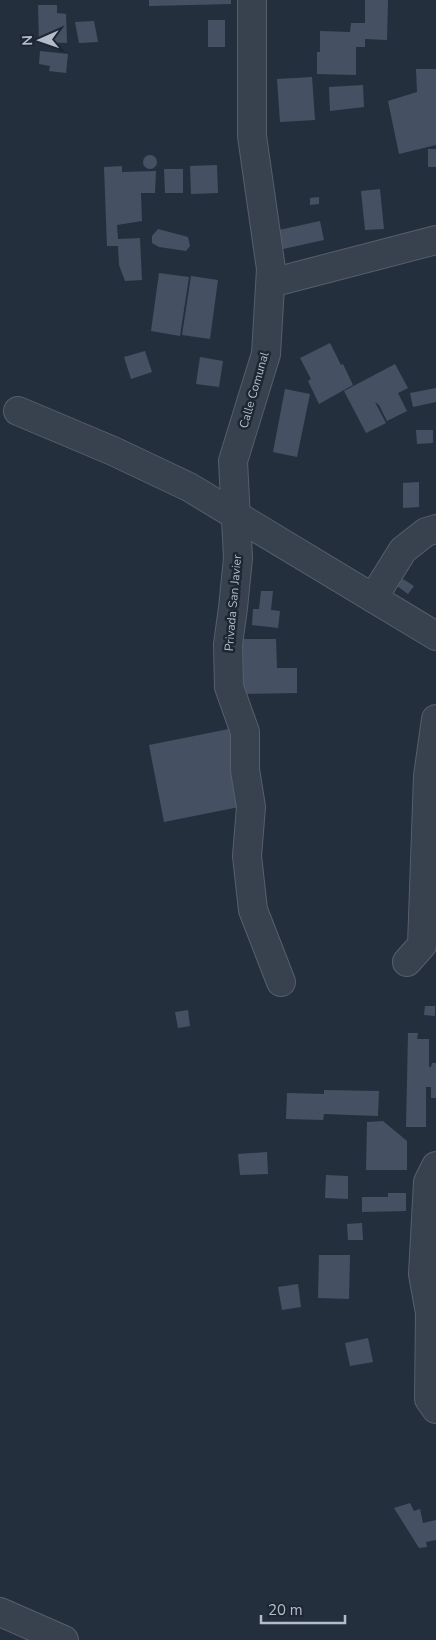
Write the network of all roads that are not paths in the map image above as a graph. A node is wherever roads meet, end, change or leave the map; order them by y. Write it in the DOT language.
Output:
graph roads {
  1 [pos="252,0"];
  2 [pos="436,240"];
  3 [pos="271,283"];
  4 [pos="18,411"];
  5 [pos="235,515"];
  6 [pos="436,529"];
  7 [pos="373,598"];
  8 [pos="436,636"];
  9 [pos="436,719"];
  10 [pos="407,962"];
  11 [pos="281,982"];
  12 [pos="436,1166"];
  13 [pos="436,1409"];
  14 [pos="0,1612"];
  15 [pos="64,1640"];
  1 -- 3 [label="street, Calle Comunal"];
  2 -- 3 [label="street"];
  3 -- 5 [label="street, Calle Comunal"];
  4 -- 5 [label="street"];
  5 -- 7 [label="street"];
  5 -- 11 [label="street, Privada San Javier"];
  6 -- 7 [label="street"];
  7 -- 8 [label="street"];
  9 -- 10 [label="street"];
  12 -- 13 [label="street"];
  14 -- 15 [label="street"];
}
